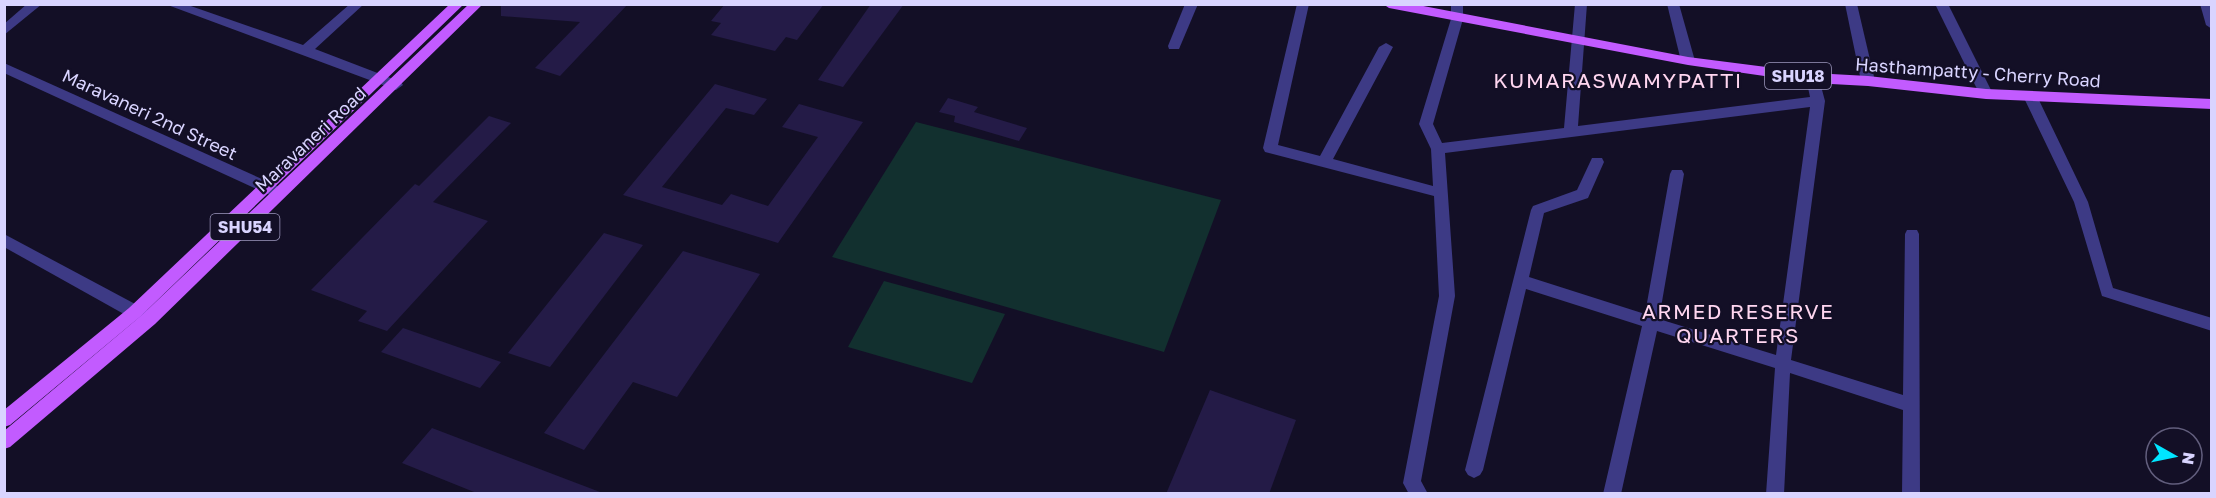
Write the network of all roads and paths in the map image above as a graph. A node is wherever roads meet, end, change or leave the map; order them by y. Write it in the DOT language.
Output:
graph roads {
  1 [pos="36,4"];
  2 [pos="171,4"];
  3 [pos="358,4"];
  4 [pos="458,4"];
  5 [pos="477,4"];
  6 [pos="1192,4"];
  7 [pos="1303,4"];
  8 [pos="1389,4"];
  9 [pos="1581,4"];
  10 [pos="1673,4"];
  11 [pos="1851,4"];
  12 [pos="1941,4"];
  13 [pos="2206,4"];
  14 [pos="1457,12"];
  15 [pos="2211,25"];
  16 [pos="4,31"];
  17 [pos="1578,40"];
  18 [pos="1174,46"];
  19 [pos="1386,47"];
  20 [pos="305,50"];
  21 [pos="1688,61"];
  22 [pos="4,67"];
  23 [pos="1813,78"];
  24 [pos="1868,81"];
  25 [pos="389,82"];
  26 [pos="1986,94"];
  27 [pos="2030,96"];
  28 [pos="1818,101"];
  29 [pos="2211,104"];
  30 [pos="1571,133"];
  31 [pos="1438,149"];
  32 [pos="1324,162"];
  33 [pos="1597,162"];
  34 [pos="1677,174"];
  35 [pos="265,186"];
  36 [pos="280,193"];
  37 [pos="1441,193"];
  38 [pos="1912,234"];
  39 [pos="4,240"];
  40 [pos="1521,281"];
  41 [pos="142,316"];
  42 [pos="1651,322"];
  43 [pos="2211,325"];
  44 [pos="1783,363"];
  45 [pos="1911,405"];
  46 [pos="4,420"];
  47 [pos="4,442"];
  48 [pos="1474,470"];
  49 [pos="1420,494"];
  50 [pos="1612,494"];
  51 [pos="1775,494"];
  52 [pos="1911,494"];
  1 -- 16 [label="street"];
  2 -- 20 [label="street"];
  3 -- 20 [label="street"];
  4 -- 25 [label="main road, Maravaneri Road / SHU54"];
  5 -- 25 [label="main road, Maravaneri Road / SHU54"];
  6 -- 18 [label="street"];
  7 -- 32 [label="street"];
  8 -- 14 [label="main road, Hasthampatty - Cherry Road / SHU18"];
  9 -- 17 [label="street"];
  10 -- 21 [label="street"];
  11 -- 24 [label="street"];
  12 -- 26 [label="street"];
  13 -- 15 [label="street"];
  14 -- 17 [label="main road, Hasthampatty - Cherry Road / SHU18"];
  14 -- 31 [label="street"];
  17 -- 21 [label="main road, Hasthampatty - Cherry Road / SHU18"];
  17 -- 30 [label="street"];
  19 -- 32 [label="street"];
  20 -- 25 [label="street"];
  21 -- 23 [label="main road, Hasthampatty - Cherry Road / SHU18"];
  22 -- 35 [label="street, Maravaneri 2nd Street"];
  23 -- 24 [label="main road, Hasthampatty - Cherry Road / SHU18"];
  23 -- 28 [label="street"];
  24 -- 26 [label="main road, Hasthampatty - Cherry Road / SHU18"];
  25 -- 35 [label="main road, Maravaneri Road / SHU54"];
  25 -- 36 [label="main road, Maravaneri Road / SHU54"];
  26 -- 27 [label="main road, Hasthampatty - Cherry Road / SHU18"];
  27 -- 29 [label="main road, Hasthampatty - Cherry Road / SHU18"];
  27 -- 43 [label="street"];
  28 -- 30 [label="street"];
  28 -- 44 [label="street"];
  30 -- 31 [label="street"];
  31 -- 37 [label="street"];
  32 -- 37 [label="street"];
  33 -- 40 [label="street"];
  34 -- 42 [label="street"];
  35 -- 36 [label="street, Maravaneri 2nd Street"];
  35 -- 41 [label="main road, Maravaneri Road / SHU54"];
  36 -- 41 [label="main road, Maravaneri Road / SHU54"];
  37 -- 49 [label="street"];
  38 -- 45 [label="street"];
  39 -- 41 [label="street"];
  40 -- 42 [label="street"];
  40 -- 48 [label="street"];
  41 -- 46 [label="main road, Maravaneri Road / SHU54"];
  41 -- 47 [label="main road, Maravaneri Road / SHU54"];
  42 -- 44 [label="street"];
  42 -- 50 [label="street"];
  44 -- 45 [label="street"];
  44 -- 51 [label="street"];
  45 -- 52 [label="street"];
}
